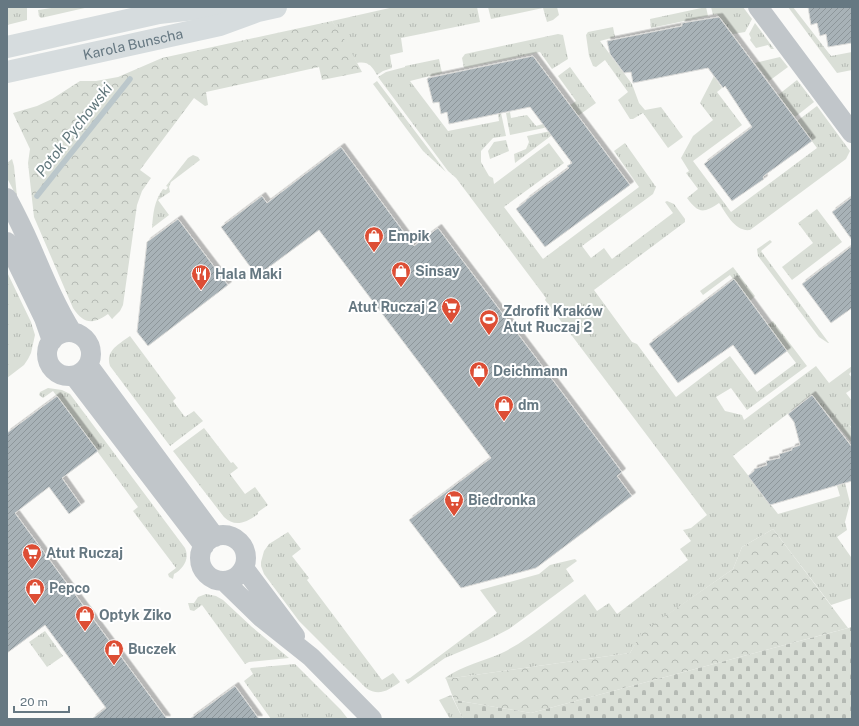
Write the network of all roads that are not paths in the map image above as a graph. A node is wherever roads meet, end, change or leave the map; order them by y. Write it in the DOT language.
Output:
graph roads {
  1 [pos="758,7"];
  2 [pos="267,9"];
  3 [pos="7,47"];
  4 [pos="7,72"];
  5 [pos="852,133"];
  6 [pos="7,198"];
  7 [pos="7,242"];
  8 [pos="72,332"];
  9 [pos="52,341"];
  10 [pos="81,370"];
  11 [pos="209,542"];
  12 [pos="244,568"];
  13 [pos="224,581"];
  14 [pos="311,657"];
  15 [pos="372,719"];
  1 -- 5 [label="street"];
  2 -- 3 [label="main road, Karola Bunscha"];
  2 -- 4 [label="main road, Karola Bunscha"];
  6 -- 8 [label="street"];
  7 -- 9 [label="street"];
  8 -- 9 [label="street"];
  8 -- 10 [label="street"];
  9 -- 10 [label="street"];
  10 -- 11 [label="street"];
  11 -- 12 [label="street"];
  11 -- 13 [label="street"];
  12 -- 13 [label="street"];
  12 -- 14 [label="street"];
  13 -- 14 [label="street"];
  14 -- 15 [label="street"];
}
